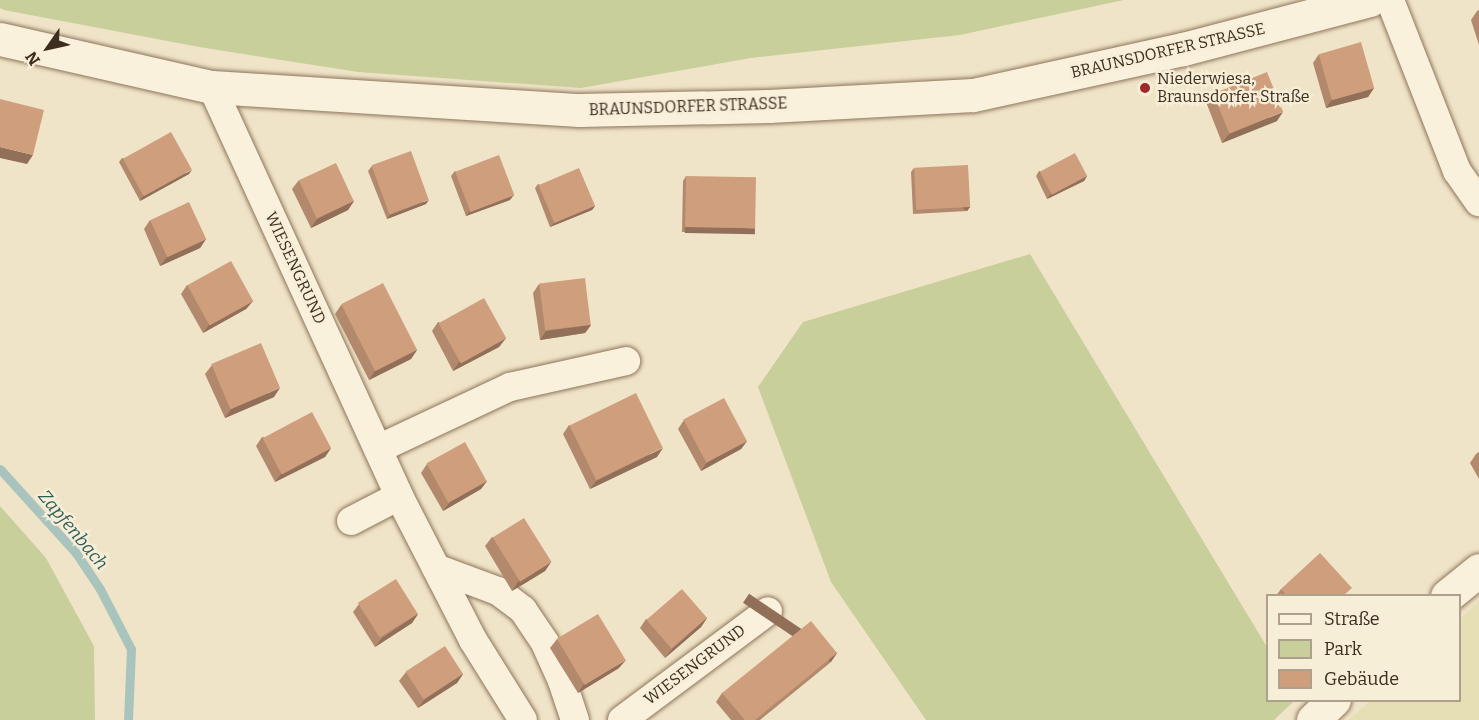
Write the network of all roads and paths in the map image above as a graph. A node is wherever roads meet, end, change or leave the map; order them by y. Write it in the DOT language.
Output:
graph roads {
  1 [pos="1370,0"];
  2 [pos="1390,0"];
  3 [pos="0,39"];
  4 [pos="212,87"];
  5 [pos="1479,202"];
  6 [pos="626,362"];
  7 [pos="378,449"];
  8 [pos="399,496"];
  9 [pos="351,521"];
  10 [pos="436,568"];
  11 [pos="1479,570"];
  12 [pos="1449,594"];
  13 [pos="768,611"];
  14 [pos="1332,702"];
  15 [pos="523,720"];
  16 [pos="574,720"];
  17 [pos="622,720"];
  18 [pos="1313,720"];
  1 -- 4 [label="street, BRAUNSDORFER STRASSE"];
  2 -- 5 [label="street"];
  3 -- 4 [label="street, BRAUNSDORFER STRASSE"];
  4 -- 7 [label="street, WIESENGRUND"];
  6 -- 7 [label="street"];
  7 -- 8 [label="street, WIESENGRUND"];
  8 -- 9 [label="street"];
  8 -- 10 [label="street, WIESENGRUND"];
  10 -- 15 [label="street, WIESENGRUND"];
  10 -- 16 [label="street"];
  11 -- 12 [label="street"];
  13 -- 17 [label="street, WIESENGRUND"];
  14 -- 18 [label="street"];
}
